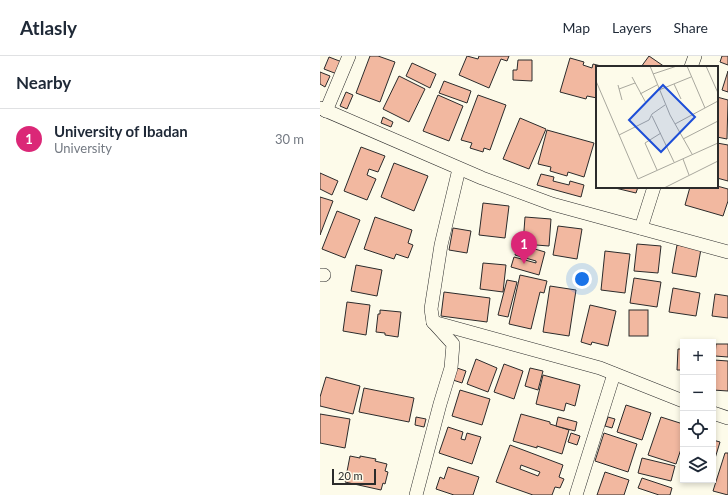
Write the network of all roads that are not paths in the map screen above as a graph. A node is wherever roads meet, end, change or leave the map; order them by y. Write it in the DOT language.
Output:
graph roads {
  1 [pos="349,56"];
  2 [pos="695,56"];
  3 [pos="692,66"];
  4 [pos="323,110"];
  5 [pos="459,169"];
  6 [pos="654,188"];
  7 [pos="641,228"];
  8 [pos="728,252"];
  9 [pos="433,322"];
  10 [pos="614,374"];
  11 [pos="680,400"];
  12 [pos="716,414"];
  13 [pos="728,418"];
  14 [pos="416,495"];
  15 [pos="576,495"];
  1 -- 4 [label="street"];
  2 -- 3 [label="street"];
  4 -- 5 [label="street"];
  5 -- 7 [label="street"];
  5 -- 9 [label="street"];
  6 -- 7 [label="street"];
  7 -- 8 [label="street"];
  9 -- 10 [label="street"];
  9 -- 14 [label="street"];
  10 -- 11 [label="street"];
  10 -- 15 [label="street"];
  12 -- 13 [label="street"];
}
